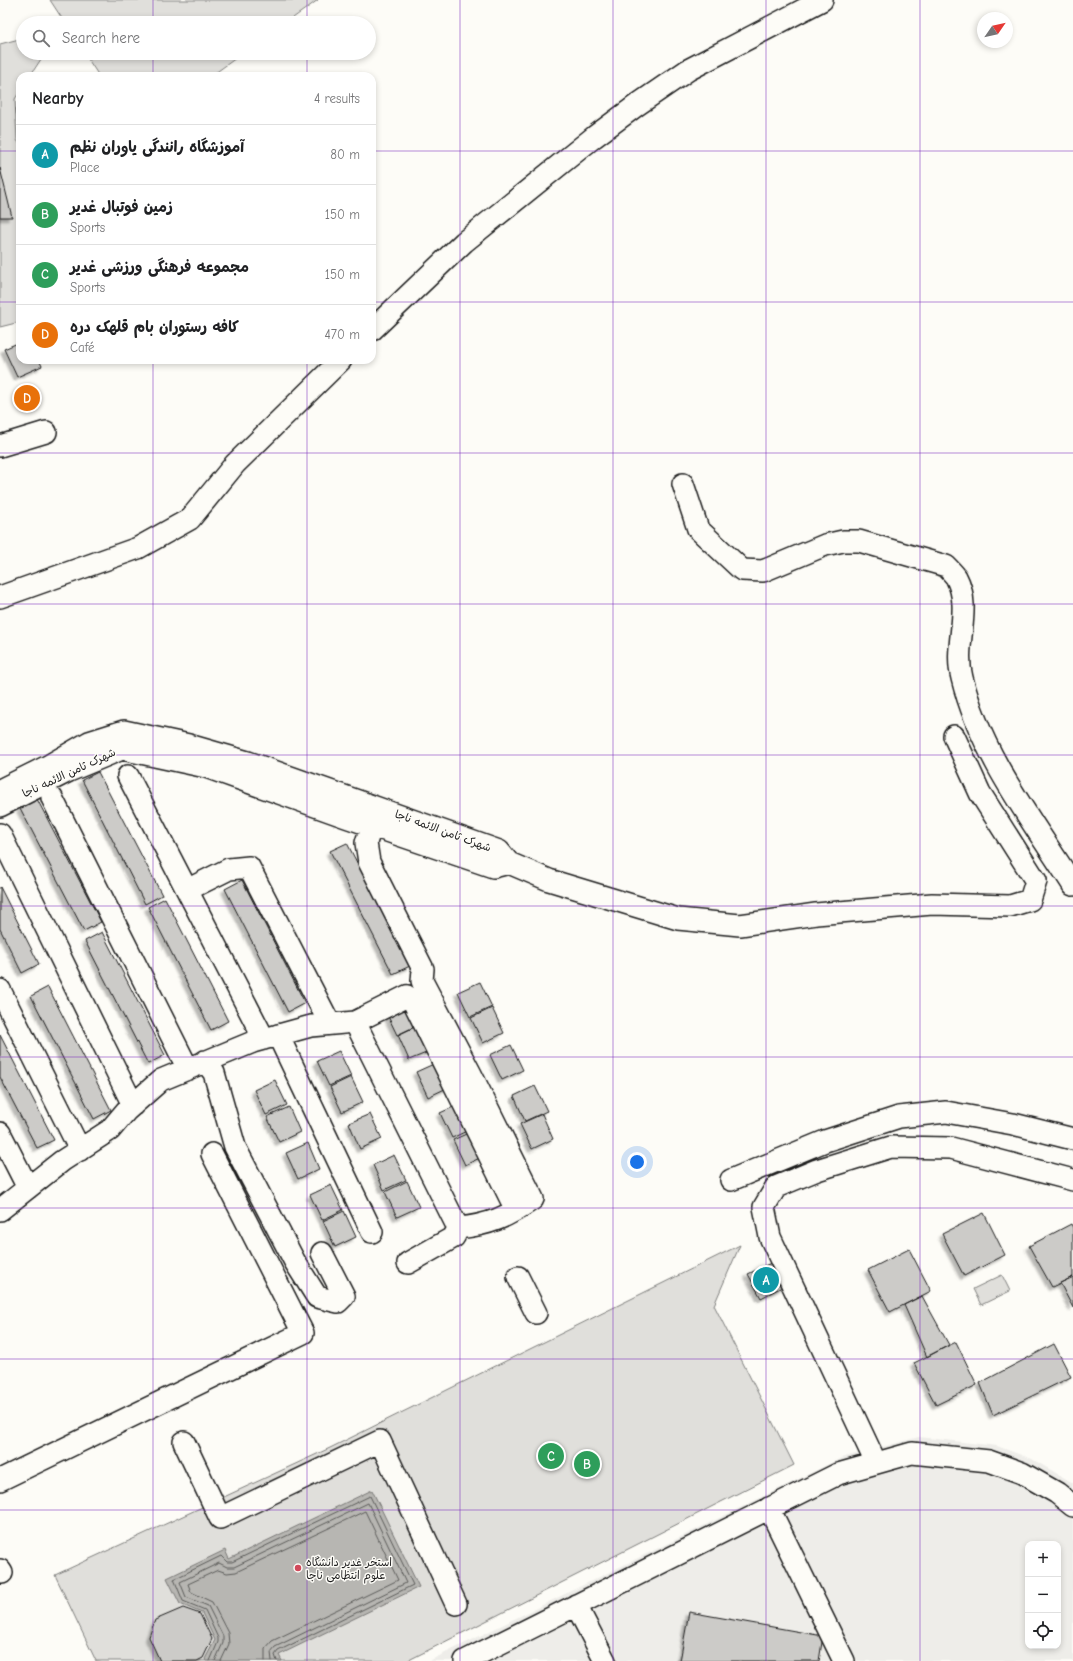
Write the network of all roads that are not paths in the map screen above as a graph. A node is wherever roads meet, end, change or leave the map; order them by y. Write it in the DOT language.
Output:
graph roads {
  1 [pos="822,0"];
  2 [pos="376,326"];
  3 [pos="337,364"];
  4 [pos="46,432"];
  5 [pos="0,446"];
  6 [pos="683,484"];
  7 [pos="0,597"];
  8 [pos="954,736"];
  9 [pos="57,769"];
  10 [pos="128,776"];
  11 [pos="0,790"];
  12 [pos="52,798"];
  13 [pos="0,806"];
  14 [pos="374,816"];
  15 [pos="0,834"];
  16 [pos="1073,885"];
  17 [pos="187,890"];
  18 [pos="0,990"];
  19 [pos="355,1022"];
  20 [pos="330,1024"];
  21 [pos="271,1037"];
  22 [pos="196,1065"];
  23 [pos="133,1105"];
  24 [pos="0,1133"];
  25 [pos="1073,1139"];
  26 [pos="80,1150"];
  27 [pos="212,1154"];
  28 [pos="731,1180"];
  29 [pos="1073,1180"];
  30 [pos="28,1188"];
  31 [pos="0,1210"];
  32 [pos="516,1210"];
  33 [pos="458,1228"];
  34 [pos="372,1232"];
  35 [pos="322,1253"];
  36 [pos="408,1263"];
  37 [pos="518,1277"];
  38 [pos="536,1313"];
  39 [pos="184,1442"];
  40 [pos="876,1463"];
  41 [pos="0,1480"];
  42 [pos="1073,1506"];
  43 [pos="769,1508"];
  44 [pos="456,1604"];
  45 [pos="576,1605"];
  46 [pos="465,1661"];
  47 [pos="605,1661"];
  48 [pos="844,1661"];
  1 -- 2 [label="street"];
  3 -- 7 [label="street"];
  4 -- 5 [label="street"];
  6 -- 16 [label="street"];
  8 -- 14 [label="street, شهرک ثامن الائمه ناجا"];
  9 -- 11 [label="street, شهرک ثامن الائمه ناجا"];
  9 -- 13 [label="street, شهرک ثامن الائمه ناجا"];
  9 -- 14 [label="street, شهرک ثامن الائمه ناجا"];
  10 -- 17 [label="street"];
  12 -- 22 [label="street"];
  14 -- 32 [label="street"];
  15 -- 23 [label="street"];
  17 -- 20 [label="street"];
  17 -- 21 [label="street"];
  18 -- 26 [label="street"];
  19 -- 20 [label="street"];
  19 -- 32 [label="street"];
  19 -- 33 [label="street"];
  20 -- 21 [label="street"];
  21 -- 22 [label="street"];
  21 -- 34 [label="street"];
  22 -- 23 [label="street"];
  22 -- 35 [label="street"];
  23 -- 26 [label="street"];
  24 -- 30 [label="street"];
  25 -- 28 [label="street"];
  26 -- 30 [label="street"];
  27 -- 41 [label="street"];
  29 -- 40 [label="street"];
  30 -- 31 [label="street"];
  32 -- 33 [label="street"];
  33 -- 36 [label="street"];
  37 -- 38 [label="street"];
  39 -- 44 [label="street"];
  40 -- 42 [label="street"];
  40 -- 43 [label="street"];
  43 -- 45 [label="street"];
  43 -- 48 [label="street"];
  45 -- 46 [label="street"];
  45 -- 47 [label="street"];
}
